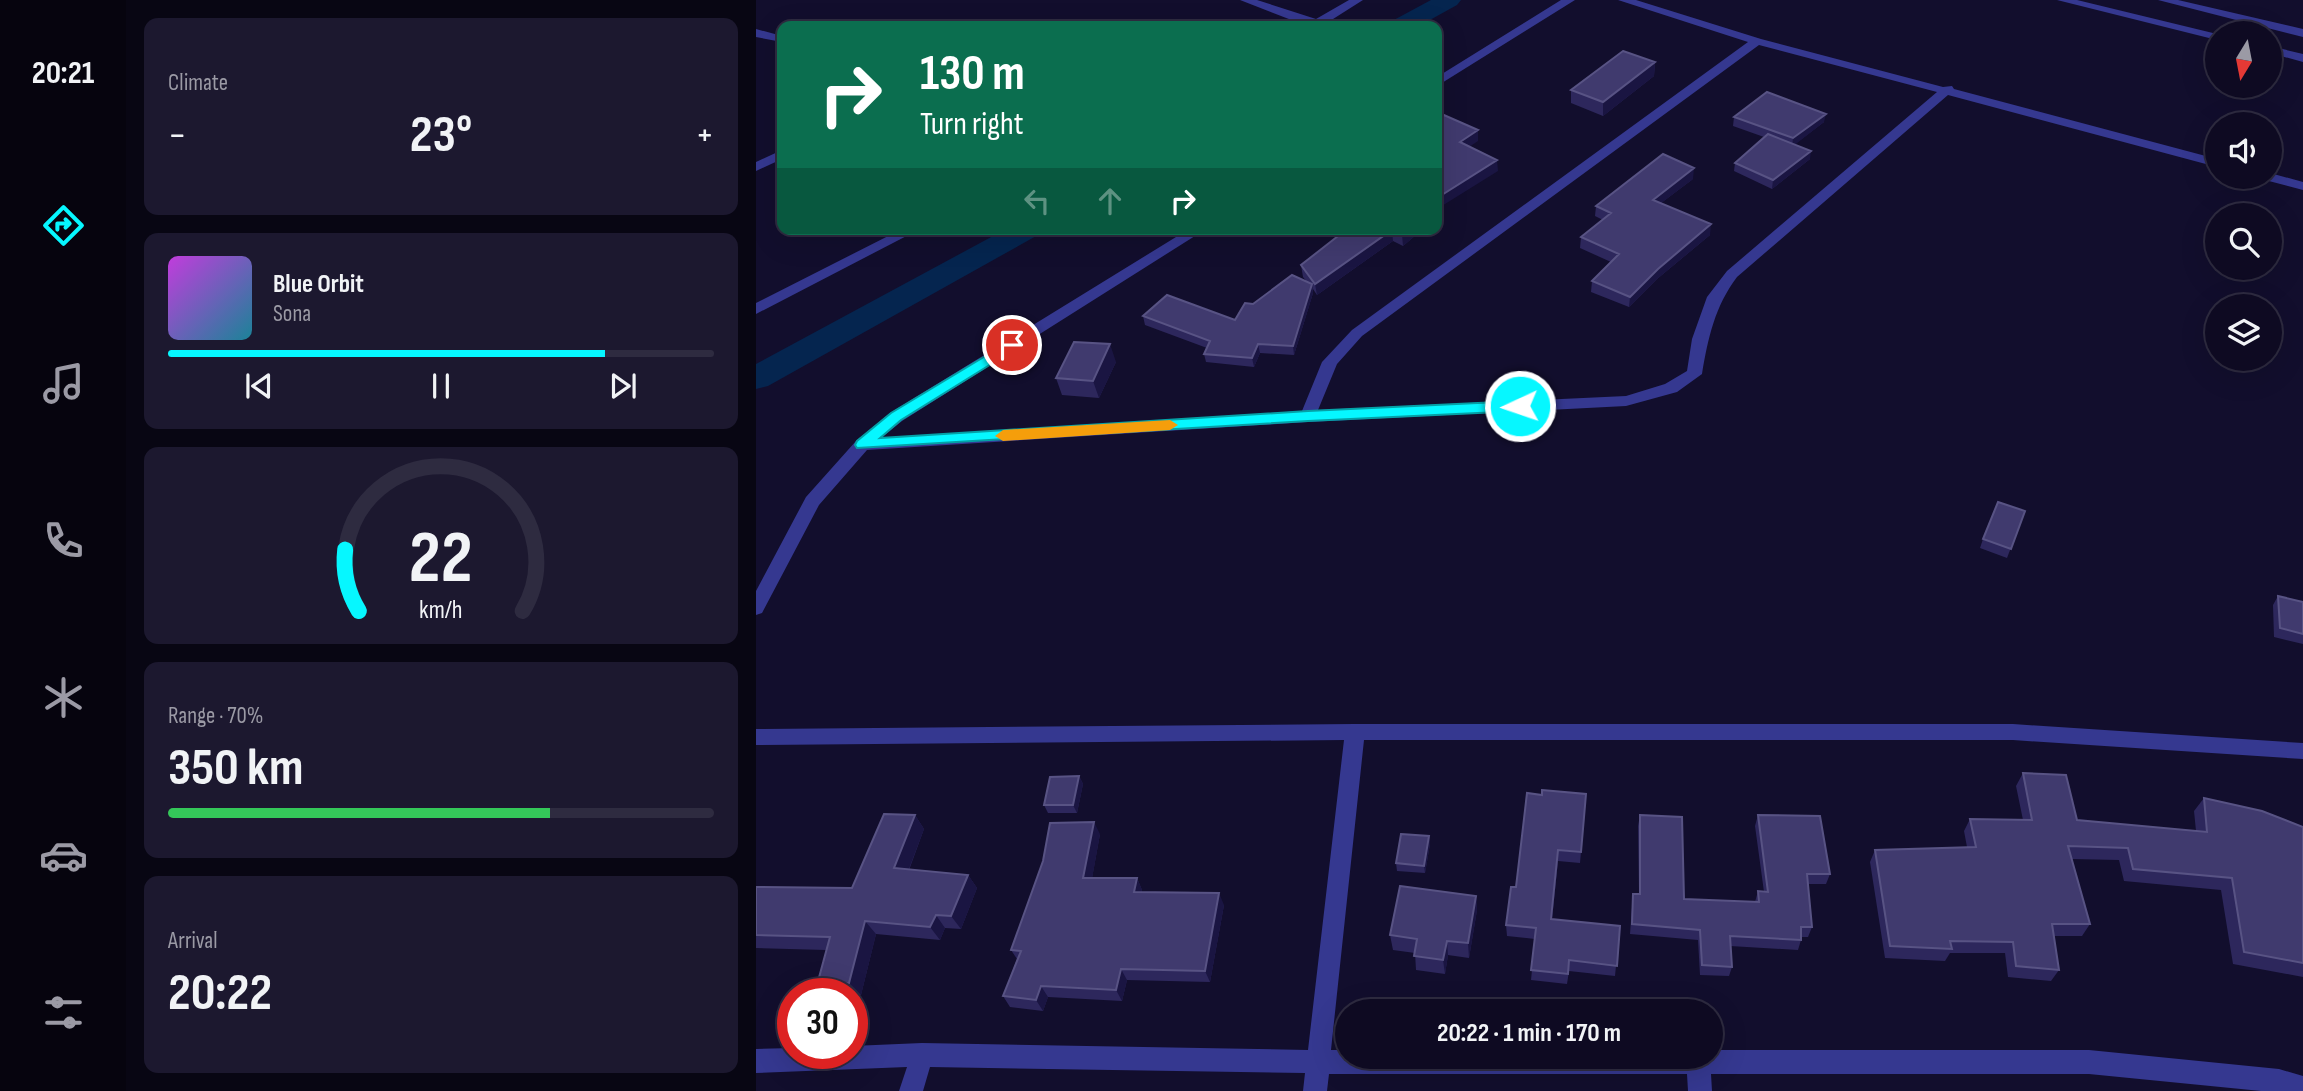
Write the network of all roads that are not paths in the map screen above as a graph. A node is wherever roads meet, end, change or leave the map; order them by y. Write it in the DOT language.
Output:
graph roads {
  1 [pos="1246,0"];
  2 [pos="1357,0"];
  3 [pos="1569,0"];
  4 [pos="1624,0"];
  5 [pos="2063,0"];
  6 [pos="2164,0"];
  7 [pos="1305,21"];
  8 [pos="1323,21"];
  9 [pos="756,33"];
  10 [pos="2303,33"];
  11 [pos="2205,34"];
  12 [pos="777,38"];
  13 [pos="1757,41"];
  14 [pos="2282,53"];
  15 [pos="2303,58"];
  16 [pos="1442,79"];
  17 [pos="1948,89"];
  18 [pos="777,156"];
  19 [pos="2205,160"];
  20 [pos="756,167"];
  21 [pos="2282,180"];
  22 [pos="2303,186"];
  23 [pos="901,235"];
  24 [pos="1189,235"];
  25 [pos="756,309"];
  26 [pos="1308,416"];
  27 [pos="862,445"];
  28 [pos="756,608"];
  29 [pos="1355,732"];
  30 [pos="756,737"];
  31 [pos="2303,751"];
  32 [pos="922,1055"];
  33 [pos="756,1060"];
  34 [pos="1723,1060"];
  35 [pos="1318,1062"];
  36 [pos="1335,1062"];
  37 [pos="1699,1069"];
  38 [pos="2303,1088"];
  39 [pos="911,1091"];
  40 [pos="1315,1091"];
  41 [pos="1700,1091"];
  1 -- 7 [label="street"];
  2 -- 8 [label="street"];
  3 -- 16 [label="street"];
  4 -- 13 [label="street"];
  5 -- 11 [label="street"];
  6 -- 10 [label="street"];
  9 -- 12 [label="street"];
  13 -- 17 [label="street"];
  13 -- 26 [label="street"];
  14 -- 15 [label="street"];
  17 -- 19 [label="street"];
  17 -- 26 [label="street"];
  18 -- 20 [label="street"];
  21 -- 22 [label="street"];
  23 -- 25 [label="street"];
  24 -- 27 [label="street"];
  26 -- 27 [label="street"];
  27 -- 28 [label="street"];
  29 -- 30 [label="street"];
  29 -- 31 [label="street"];
  29 -- 35 [label="street"];
  32 -- 33 [label="street"];
  32 -- 35 [label="street"];
  32 -- 39 [label="street"];
  34 -- 38 [label="street"];
  35 -- 36 [label="street"];
  35 -- 40 [label="street"];
  37 -- 41 [label="street"];
}
